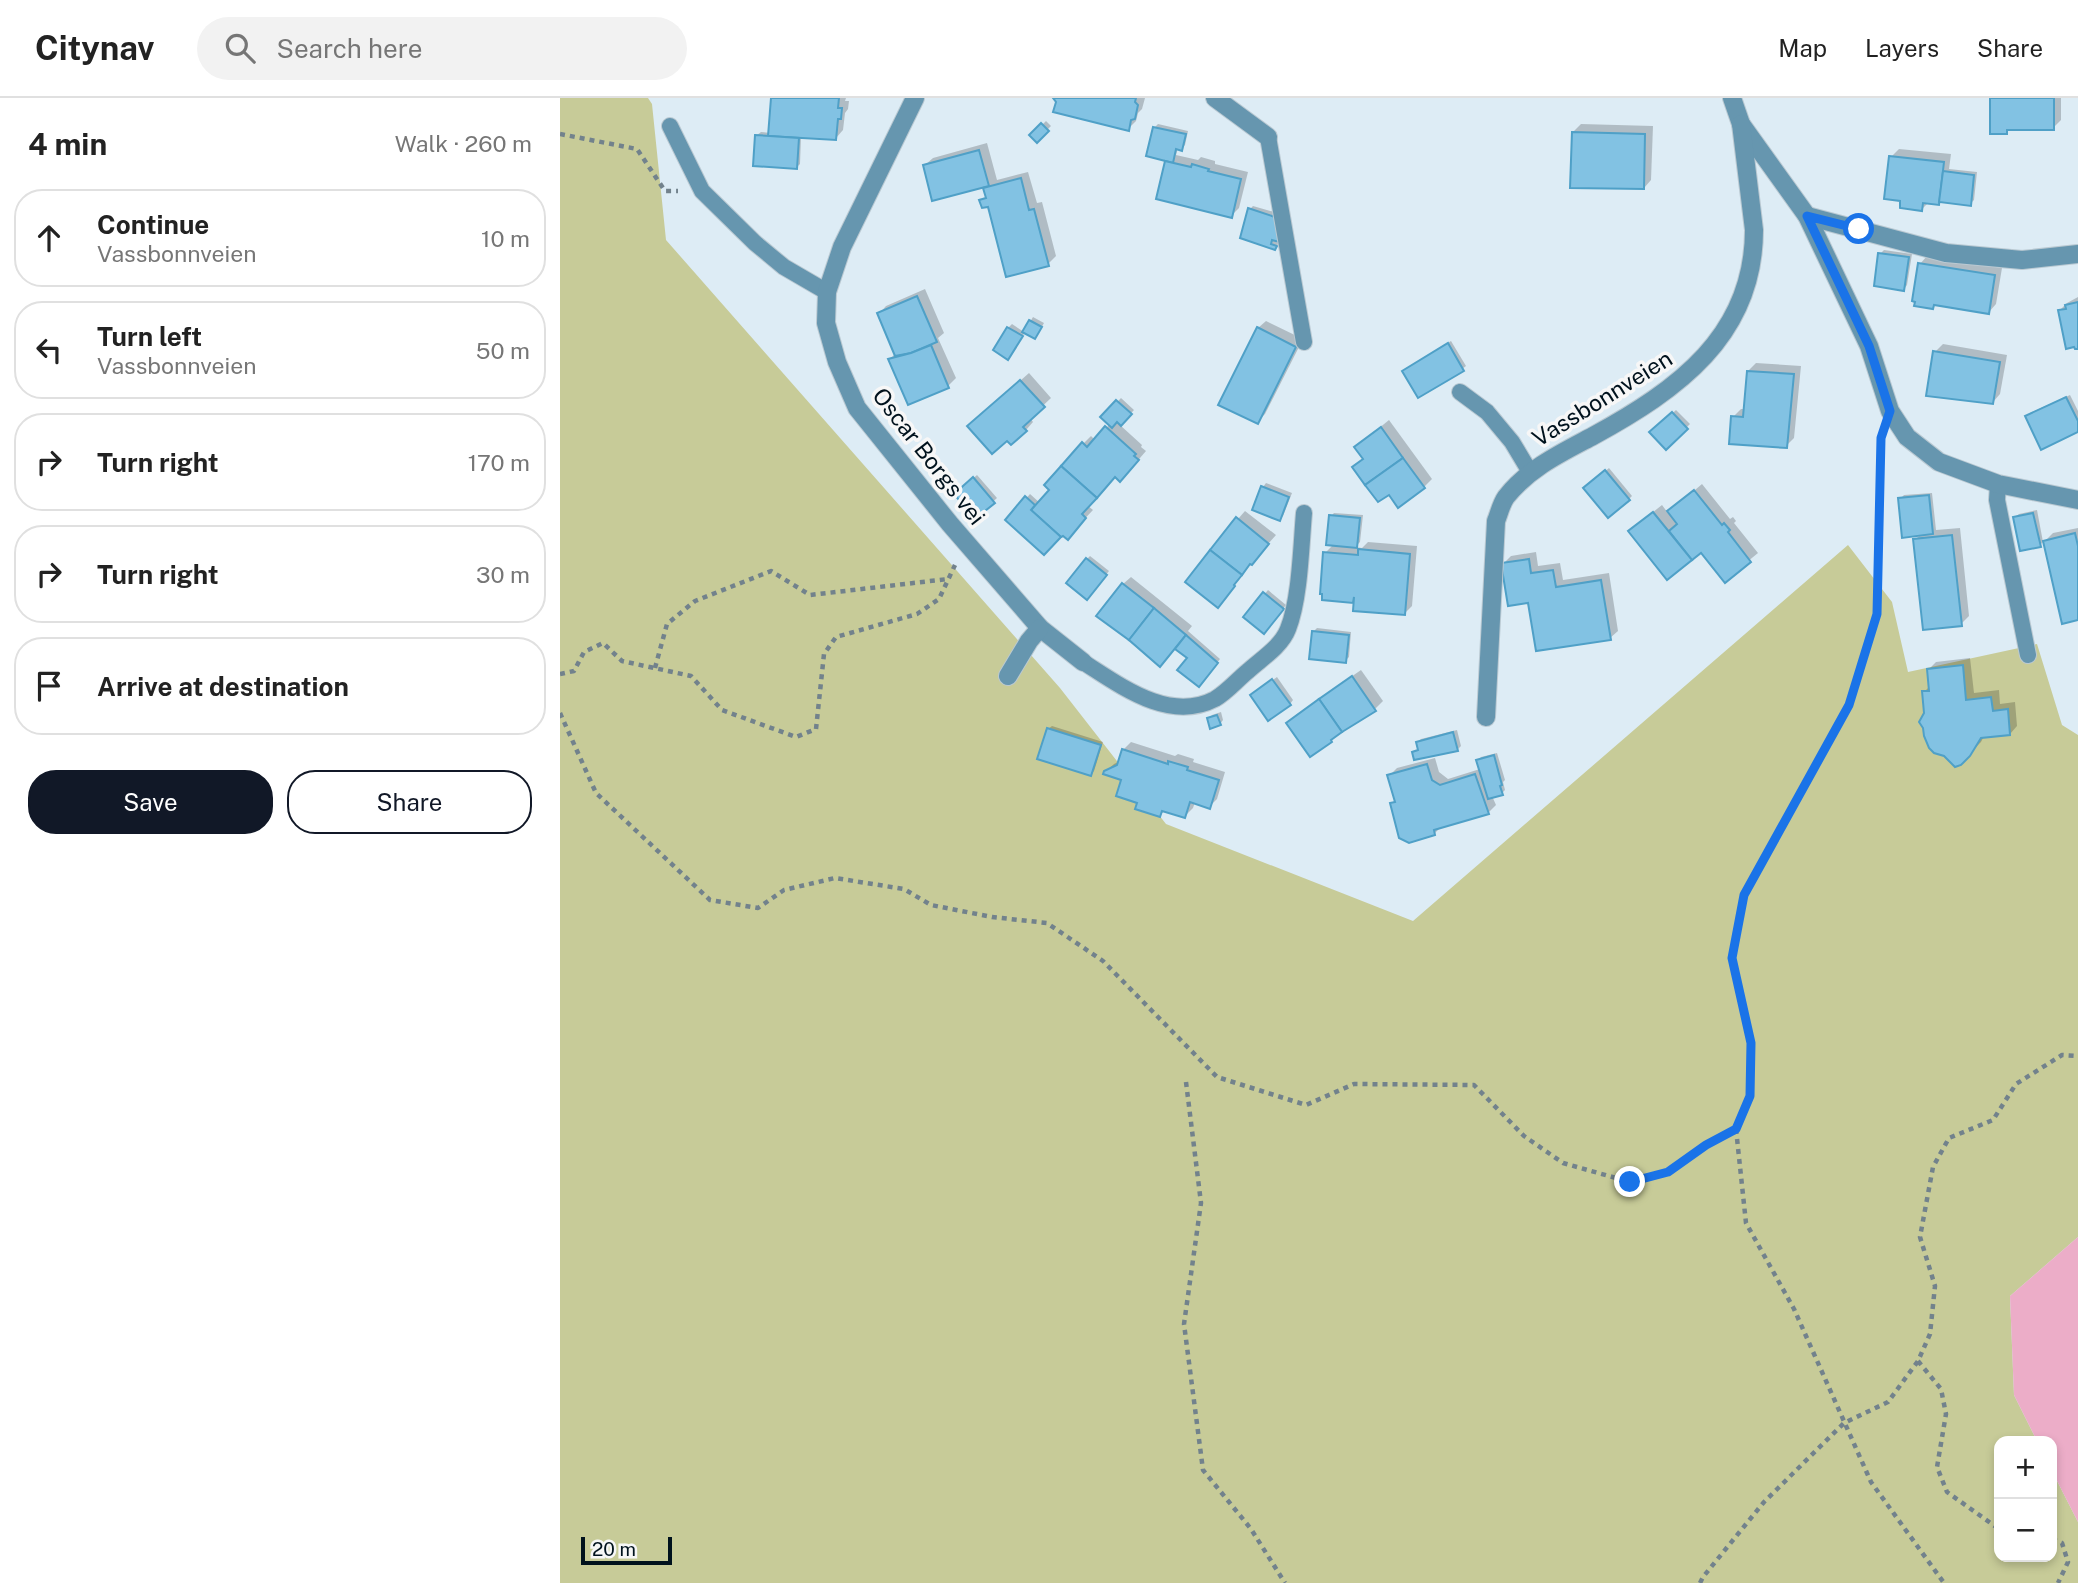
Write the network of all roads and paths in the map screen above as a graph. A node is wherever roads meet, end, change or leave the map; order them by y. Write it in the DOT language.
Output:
graph roads {
  1 [pos="915,98"];
  2 [pos="1215,98"];
  3 [pos="1732,98"];
  4 [pos="1741,124"];
  5 [pos="670,126"];
  6 [pos="560,134"];
  7 [pos="1268,137"];
  8 [pos="702,191"];
  9 [pos="1807,216"];
  10 [pos="2078,254"];
  11 [pos="827,292"];
  12 [pos="1304,342"];
  13 [pos="1460,392"];
  14 [pos="1890,411"];
  15 [pos="1530,472"];
  16 [pos="1998,484"];
  17 [pos="2078,500"];
  18 [pos="1304,513"];
  19 [pos="966,542"];
  20 [pos="948,579"];
  21 [pos="1040,628"];
  22 [pos="2028,655"];
  23 [pos="1083,662"];
  24 [pos="655,668"];
  25 [pos="560,674"];
  26 [pos="1008,676"];
  27 [pos="560,713"];
  28 [pos="1486,717"];
  29 [pos="2078,1056"];
  30 [pos="1186,1082"];
  31 [pos="1736,1129"];
  32 [pos="1918,1361"];
  33 [pos="1844,1423"];
  34 [pos="1994,1525"];
  35 [pos="2057,1540"];
  36 [pos="1285,1583"];
  37 [pos="1700,1583"];
  38 [pos="1944,1583"];
  39 [pos="2058,1583"];
  1 -- 11 [label="street, Oscar Borgs vei"];
  2 -- 7 [label="street"];
  3 -- 4 [label="street, Vassbonnveien"];
  4 -- 9 [label="street, Vassbonnveien"];
  4 -- 15 [label="street, Vassbonnveien"];
  5 -- 8 [label="lane"];
  6 -- 8 [label="path"];
  7 -- 12 [label="lane"];
  8 -- 11 [label="lane"];
  9 -- 10 [label="street"];
  9 -- 14 [label="street, Vassbonnveien"];
  11 -- 19 [label="street, Oscar Borgs vei"];
  13 -- 15 [label="lane"];
  14 -- 16 [label="street, Vassbonnveien"];
  14 -- 31 [label="path"];
  15 -- 28 [label="street, Vassbonnveien"];
  16 -- 17 [label="street, Vassbonnveien"];
  16 -- 22 [label="lane"];
  18 -- 23 [label="lane"];
  19 -- 20 [label="path"];
  19 -- 21 [label="street, Oscar Borgs vei"];
  20 -- 24 [label="path"];
  20 -- 24 [label="path"];
  21 -- 23 [label="street, Oscar Borgs vei"];
  21 -- 26 [label="street"];
  24 -- 25 [label="path"];
  27 -- 31 [label="path"];
  29 -- 32 [label="path"];
  30 -- 36 [label="path"];
  31 -- 33 [label="path"];
  32 -- 33 [label="path"];
  32 -- 34 [label="path"];
  33 -- 37 [label="path"];
  33 -- 38 [label="path"];
  35 -- 39 [label="path"];
}
